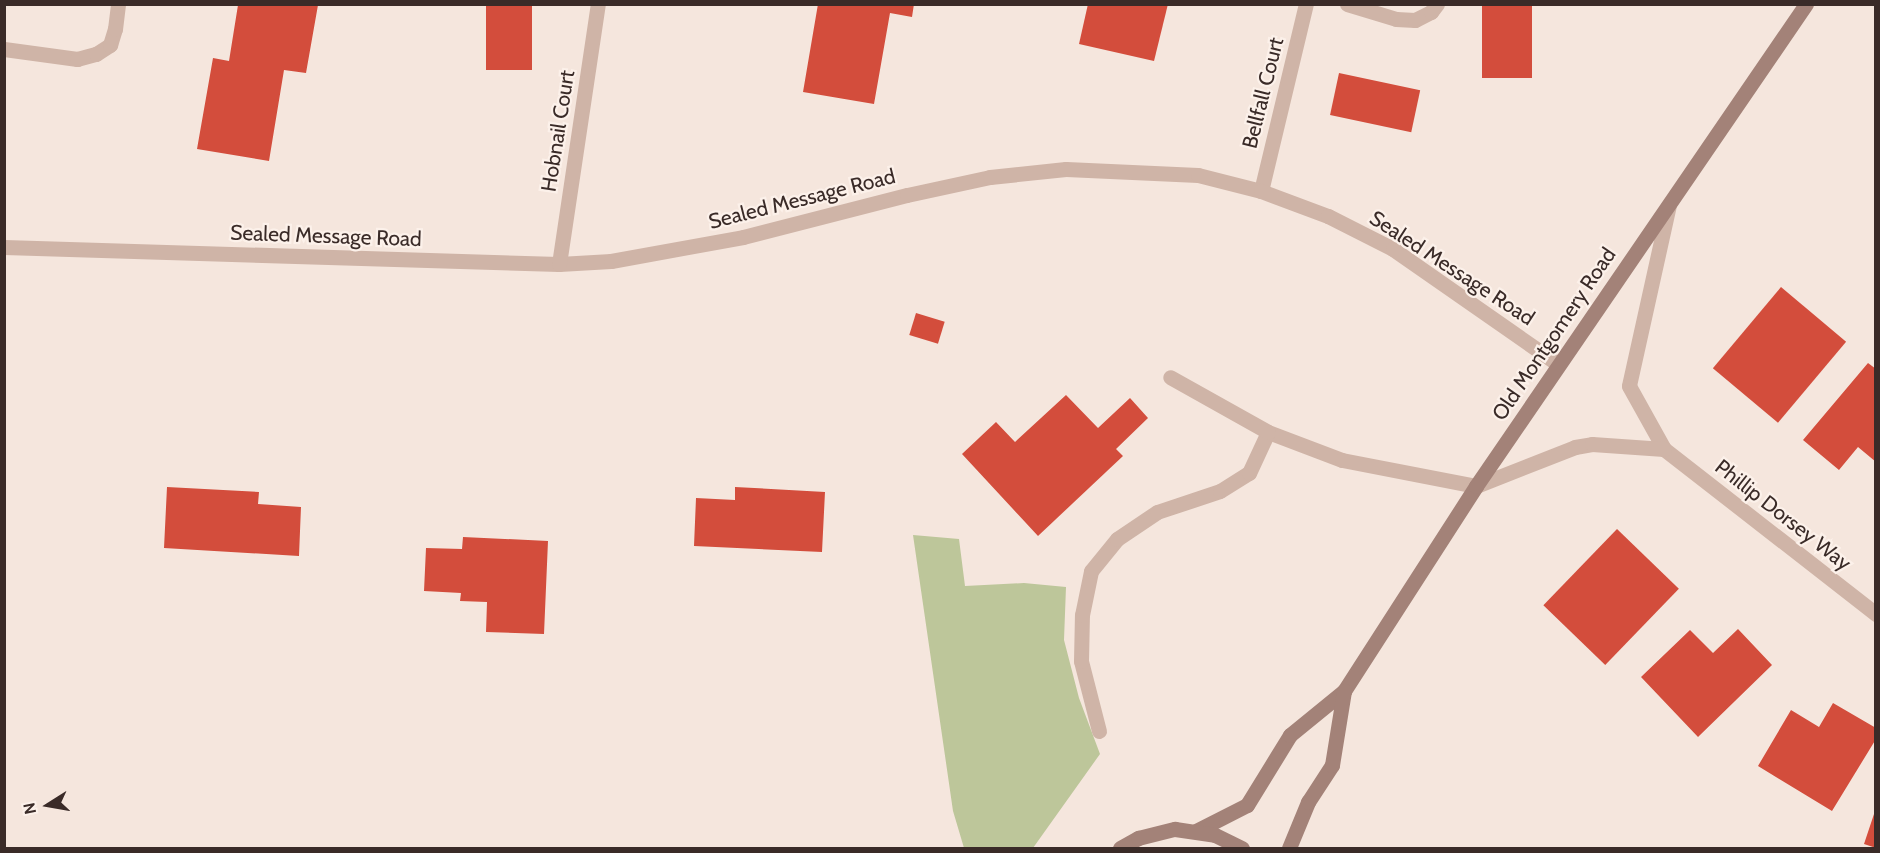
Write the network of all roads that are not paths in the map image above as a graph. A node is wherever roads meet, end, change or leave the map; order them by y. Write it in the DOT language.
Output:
graph roads {
  1 [pos="118,4"];
  2 [pos="598,4"];
  3 [pos="1306,4"];
  4 [pos="1347,4"];
  5 [pos="1437,4"];
  6 [pos="1806,4"];
  7 [pos="4,49"];
  8 [pos="1260,191"];
  9 [pos="1670,199"];
  10 [pos="4,247"];
  11 [pos="559,264"];
  12 [pos="1558,364"];
  13 [pos="1170,377"];
  14 [pos="1268,432"];
  15 [pos="1664,449"];
  16 [pos="1476,486"];
  17 [pos="1875,614"];
  18 [pos="1344,692"];
  19 [pos="1099,731"];
  20 [pos="1196,831"];
  21 [pos="1120,849"];
  22 [pos="1242,849"];
  23 [pos="1289,849"];
  1 -- 7 [label="street"];
  2 -- 11 [label="street, Hobnail Court"];
  3 -- 8 [label="street, Bellfall Court"];
  4 -- 5 [label="street"];
  6 -- 9 [label="street, Old Montgomery Road"];
  8 -- 11 [label="street, Sealed Message Road"];
  8 -- 12 [label="street, Sealed Message Road"];
  9 -- 12 [label="street, Old Montgomery Road"];
  9 -- 15 [label="street, Phillip Dorsey Way"];
  10 -- 11 [label="street, Sealed Message Road"];
  12 -- 16 [label="street, Old Montgomery Road"];
  13 -- 14 [label="street"];
  14 -- 16 [label="street"];
  14 -- 19 [label="street"];
  15 -- 16 [label="street"];
  15 -- 17 [label="street, Phillip Dorsey Way"];
  16 -- 18 [label="street, Old Montgomery Road"];
  18 -- 20 [label="street, Old Montgomery Road"];
  18 -- 23 [label="street, Old Montgomery Road"];
  20 -- 21 [label="street"];
  20 -- 22 [label="street"];
}
